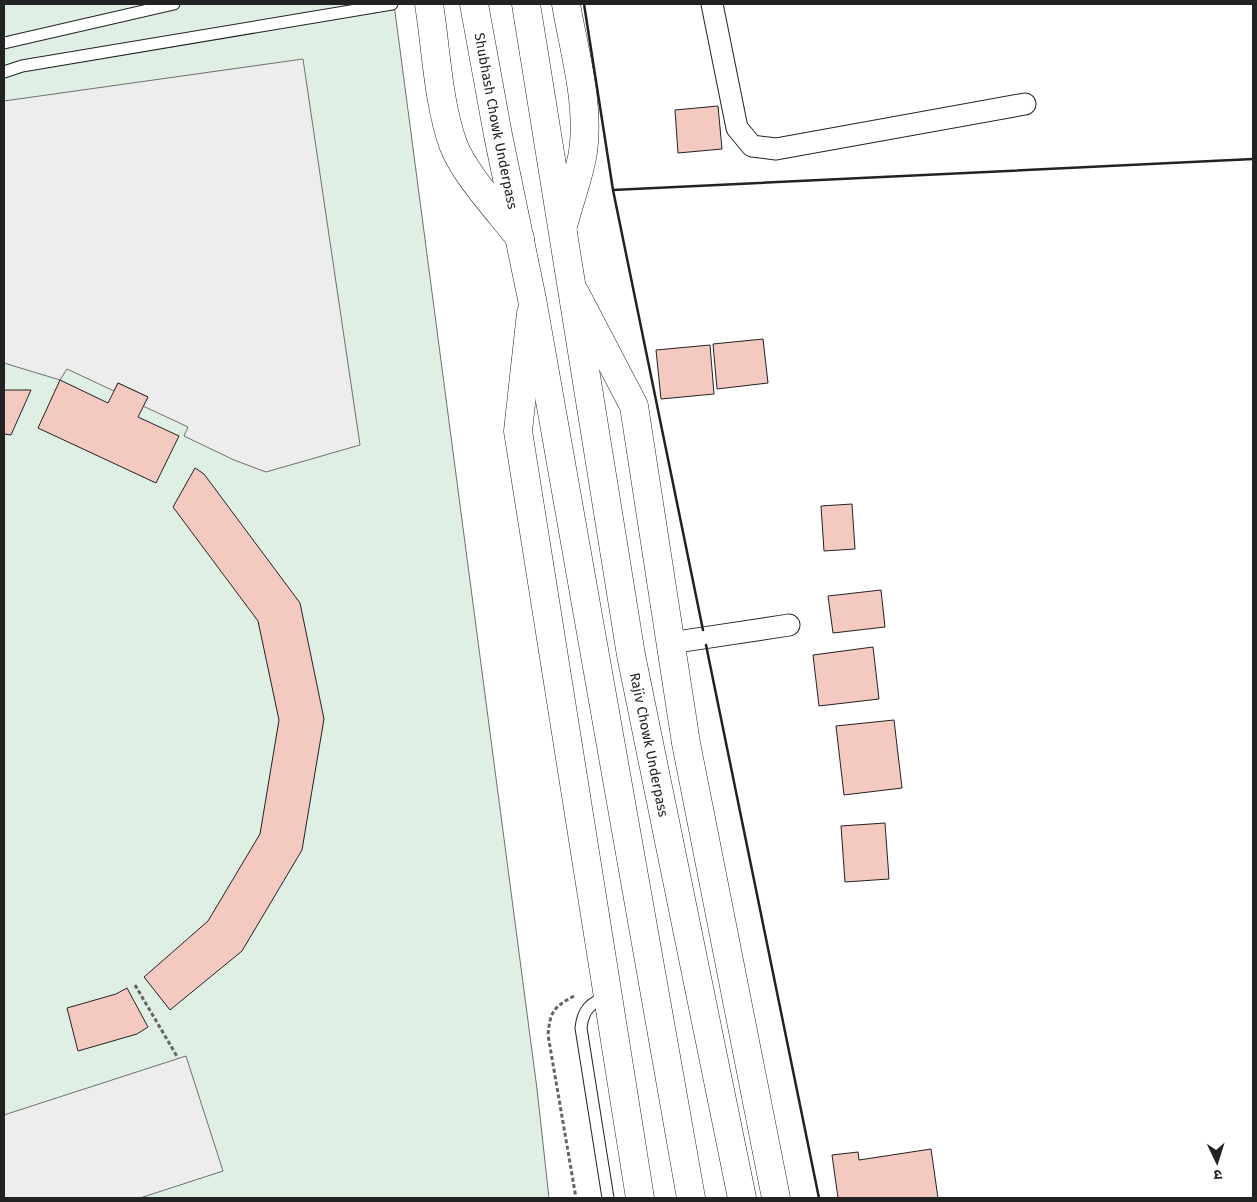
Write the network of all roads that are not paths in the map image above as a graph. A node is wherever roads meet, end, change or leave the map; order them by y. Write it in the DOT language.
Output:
graph roads {
  1 [pos="174,4"];
  2 [pos="392,4"];
  3 [pos="429,4"];
  4 [pos="474,4"];
  5 [pos="526,4"];
  6 [pos="566,4"];
  7 [pos="712,4"];
  8 [pos="4,43"];
  9 [pos="4,72"];
  10 [pos="1025,104"];
  11 [pos="563,226"];
  12 [pos="520,238"];
  13 [pos="573,290"];
  14 [pos="532,300"];
  15 [pos="788,625"];
  16 [pos="670,643"];
  17 [pos="606,988"];
  18 [pos="608,1198"];
  19 [pos="640,1198"];
  20 [pos="692,1198"];
  21 [pos="742,1198"];
  22 [pos="776,1198"];
  1 -- 8 [label="lane"];
  2 -- 9 [label="lane"];
  3 -- 12 [label="main road"];
  4 -- 12 [label="main road, Shubhash Chowk Underpass"];
  5 -- 11 [label="main road"];
  6 -- 11 [label="main road"];
  7 -- 10 [label="street"];
  11 -- 13 [label="main road, Rajiv Chowk Underpass"];
  12 -- 14 [label="main road, Shubhash Chowk Underpass"];
  13 -- 16 [label="main road"];
  13 -- 21 [label="main road, Rajiv Chowk Underpass"];
  14 -- 17 [label="main road"];
  14 -- 20 [label="main road"];
  15 -- 16 [label="street"];
  16 -- 22 [label="main road"];
  17 -- 18 [label="lane"];
  17 -- 19 [label="main road"];
}
